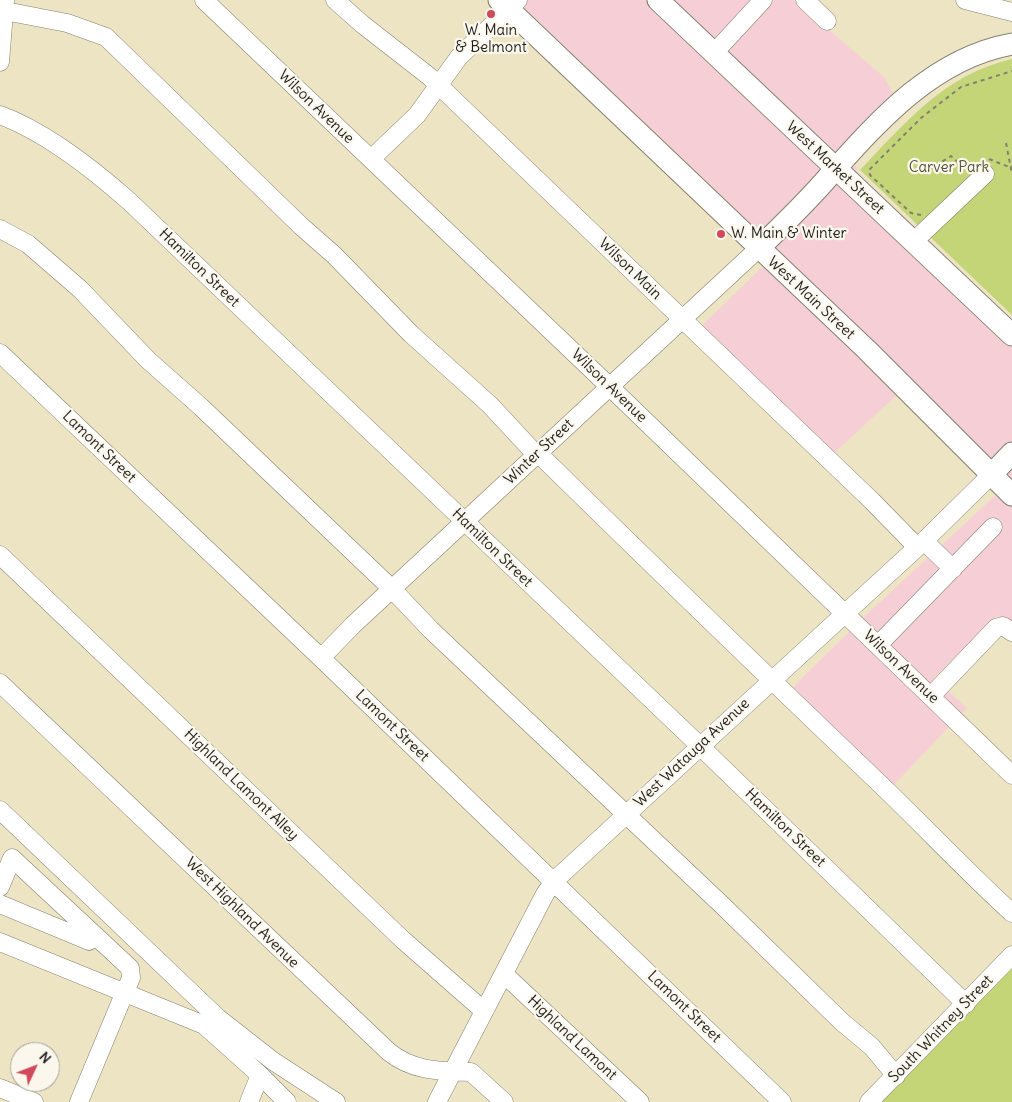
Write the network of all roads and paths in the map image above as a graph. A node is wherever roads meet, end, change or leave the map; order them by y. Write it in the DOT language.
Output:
graph roads {
  1 [pos="204,0"];
  2 [pos="335,0"];
  3 [pos="658,0"];
  4 [pos="763,0"];
  5 [pos="805,0"];
  6 [pos="973,1"];
  7 [pos="509,3"];
  8 [pos="3,7"];
  9 [pos="1012,12"];
  10 [pos="827,21"];
  11 [pos="1012,44"];
  12 [pos="714,53"];
  13 [pos="0,62"];
  14 [pos="1012,71"];
  15 [pos="438,84"];
  16 [pos="0,115"];
  17 [pos="1006,143"];
  18 [pos="371,159"];
  19 [pos="1010,167"];
  20 [pos="836,169"];
  21 [pos="929,170"];
  22 [pos="980,170"];
  23 [pos="1012,174"];
  24 [pos="926,214"];
  25 [pos="0,229"];
  26 [pos="913,242"];
  27 [pos="758,249"];
  28 [pos="683,320"];
  29 [pos="1012,335"];
  30 [pos="0,353"];
  31 [pos="610,387"];
  32 [pos="537,453"];
  33 [pos="1012,453"];
  34 [pos="991,475"];
  35 [pos="1012,495"];
  36 [pos="464,522"];
  37 [pos="993,526"];
  38 [pos="920,544"];
  39 [pos="0,555"];
  40 [pos="954,569"];
  41 [pos="392,589"];
  42 [pos="844,613"];
  43 [pos="1012,632"];
  44 [pos="878,645"];
  45 [pos="322,658"];
  46 [pos="772,679"];
  47 [pos="0,682"];
  48 [pos="931,696"];
  49 [pos="700,746"];
  50 [pos="1012,775"];
  51 [pos="0,810"];
  52 [pos="626,814"];
  53 [pos="554,881"];
  54 [pos="0,887"];
  55 [pos="0,904"];
  56 [pos="1012,912"];
  57 [pos="94,935"];
  58 [pos="0,942"];
  59 [pos="1012,955"];
  60 [pos="504,974"];
  61 [pos="124,994"];
  62 [pos="966,1004"];
  63 [pos="484,1011"];
  64 [pos="454,1071"];
  65 [pos="260,1075"];
  66 [pos="896,1076"];
  67 [pos="0,1088"];
  68 [pos="286,1101"];
  69 [pos="34,1102"];
  70 [pos="79,1102"];
  71 [pos="249,1102"];
  72 [pos="336,1102"];
  73 [pos="437,1102"];
  74 [pos="504,1102"];
  75 [pos="640,1102"];
  76 [pos="782,1102"];
  77 [pos="869,1102"];
  1 -- 18 [label="street, Wilson Avenue"];
  2 -- 15 [label="street, Wilson Main"];
  3 -- 12 [label="main road, West Market Street"];
  4 -- 12 [label="street"];
  5 -- 10 [label="street"];
  6 -- 9 [label="street"];
  7 -- 15 [label="street"];
  7 -- 27 [label="main road, West Main Street"];
  8 -- 13 [label="street"];
  8 -- 32 [label="street"];
  11 -- 20 [label="main road"];
  12 -- 20 [label="main road, West Market Street"];
  14 -- 24 [label="path"];
  15 -- 18 [label="street"];
  15 -- 28 [label="street, Wilson Main"];
  16 -- 36 [label="street, Hamilton Street"];
  17 -- 19 [label="path"];
  18 -- 31 [label="street, Wilson Avenue"];
  19 -- 22 [label="path"];
  19 -- 23 [label="path"];
  20 -- 26 [label="main road, West Market Street"];
  20 -- 27 [label="main road"];
  21 -- 22 [label="path"];
  22 -- 26 [label="street"];
  25 -- 41 [label="street"];
  26 -- 29 [label="main road, West Market Street"];
  27 -- 28 [label="street, Winter Street"];
  27 -- 34 [label="main road, West Main Street"];
  28 -- 31 [label="street, Winter Street"];
  28 -- 38 [label="street, Wilson Main"];
  30 -- 45 [label="street, Lamont Street"];
  31 -- 32 [label="street, Winter Street"];
  31 -- 42 [label="street, Wilson Avenue"];
  32 -- 36 [label="street, Winter Street"];
  32 -- 46 [label="street"];
  33 -- 34 [label="main road, West Watauga Avenue"];
  34 -- 35 [label="main road, West Main Street"];
  34 -- 38 [label="street, West Watauga Avenue"];
  36 -- 41 [label="street, Winter Street"];
  36 -- 49 [label="street, Hamilton Street"];
  37 -- 40 [label="street"];
  38 -- 40 [label="street, Wilson Main"];
  38 -- 42 [label="street, West Watauga Avenue"];
  39 -- 63 [label="street, Highland Lamont Alley"];
  40 -- 44 [label="street"];
  41 -- 45 [label="street, Winter Street"];
  41 -- 52 [label="street"];
  42 -- 44 [label="street, Wilson Avenue"];
  42 -- 46 [label="street, West Watauga Avenue"];
  43 -- 48 [label="street"];
  44 -- 48 [label="street, Wilson Avenue"];
  45 -- 53 [label="street, Lamont Street"];
  46 -- 49 [label="street, West Watauga Avenue"];
  46 -- 56 [label="street"];
  47 -- 64 [label="street, West Highland Avenue"];
  48 -- 50 [label="street, Wilson Avenue"];
  49 -- 52 [label="street, West Watauga Avenue"];
  49 -- 62 [label="street, Hamilton Street"];
  51 -- 72 [label="street"];
  52 -- 53 [label="street, West Watauga Avenue"];
  52 -- 66 [label="street"];
  53 -- 60 [label="street, West Watauga Avenue"];
  53 -- 76 [label="street, Lamont Street"];
  54 -- 57 [label="street"];
  55 -- 57 [label="street"];
  57 -- 61 [label="street"];
  58 -- 61 [label="street"];
  59 -- 62 [label="street, South Whitney Street"];
  60 -- 63 [label="street, West Watauga Avenue"];
  60 -- 75 [label="street, Highland Lamont"];
  61 -- 65 [label="street"];
  61 -- 70 [label="street"];
  62 -- 66 [label="street, South Whitney Street"];
  63 -- 64 [label="street, West Watauga Avenue"];
  64 -- 73 [label="street, West Watauga Avenue"];
  64 -- 74 [label="street, West Highland Avenue"];
  65 -- 68 [label="street"];
  65 -- 71 [label="street"];
  66 -- 77 [label="street, South Whitney Street"];
  67 -- 69 [label="street"];
}
